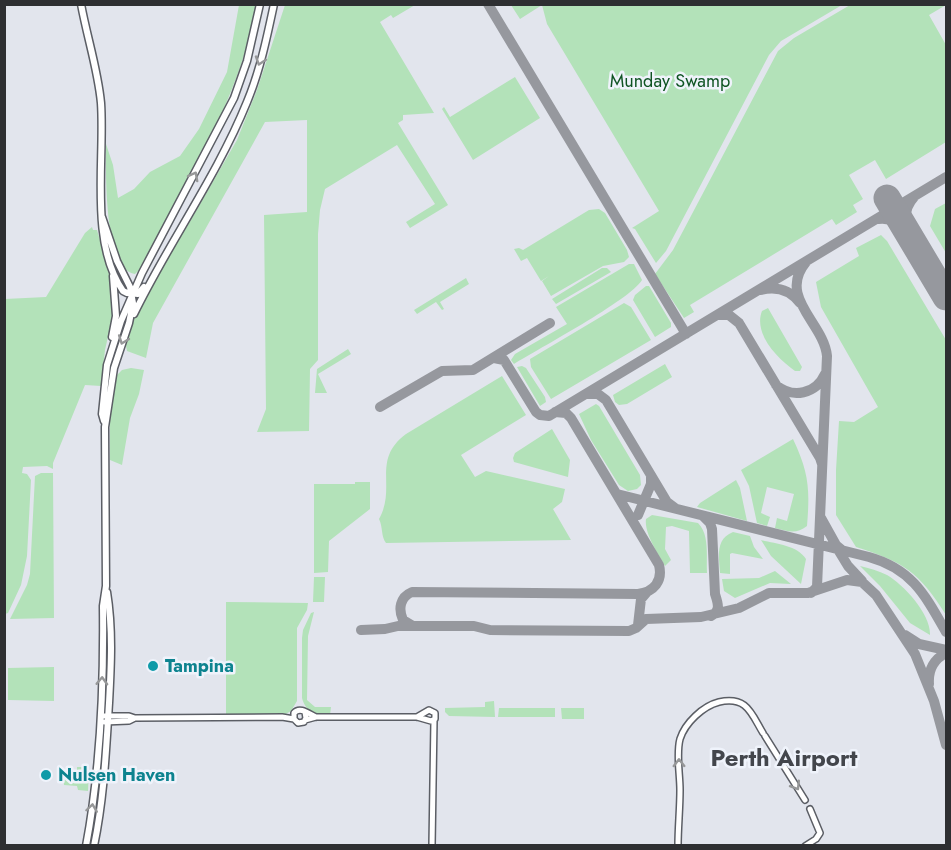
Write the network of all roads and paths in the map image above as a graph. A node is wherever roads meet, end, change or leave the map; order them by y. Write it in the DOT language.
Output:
graph roads {
  1 [pos="81,4"];
  2 [pos="260,4"];
  3 [pos="274,4"];
  4 [pos="102,217"];
  5 [pos="111,267"];
  6 [pos="156,272"];
  7 [pos="142,273"];
  8 [pos="124,275"];
  9 [pos="132,294"];
  10 [pos="129,323"];
  11 [pos="110,352"];
  12 [pos="105,427"];
  13 [pos="106,586"];
  14 [pos="305,712"];
  15 [pos="294,716"];
  16 [pos="316,717"];
  17 [pos="108,718"];
  18 [pos="100,719"];
  19 [pos="305,720"];
  20 [pos="805,800"];
  21 [pos="810,809"];
  22 [pos="86,846"];
  23 [pos="94,846"];
  24 [pos="432,846"];
  25 [pos="678,846"];
  26 [pos="806,846"];
  1 -- 4 [label="highway"];
  7 -- 2 [label="highway, one-way"];
  3 -- 6 [label="highway, one-way"];
  4 -- 5 [label="highway"];
  4 -- 8 [label="highway"];
  5 -- 9 [label="highway"];
  5 -- 11 [label="highway"];
  6 -- 9 [label="highway"];
  6 -- 10 [label="highway"];
  7 -- 8 [label="highway"];
  7 -- 9 [label="highway"];
  8 -- 9 [label="highway"];
  9 -- 10 [label="highway"];
  9 -- 11 [label="highway"];
  10 -- 12 [label="highway, one-way"];
  11 -- 12 [label="highway"];
  12 -- 13 [label="highway"];
  13 -- 17 [label="highway"];
  18 -- 13 [label="highway, one-way"];
  14 -- 15 [label="main road"];
  14 -- 16 [label="main road"];
  14 -- 19 [label="main road"];
  15 -- 17 [label="main road"];
  15 -- 19 [label="main road"];
  16 -- 19 [label="main road"];
  16 -- 24 [label="main road"];
  17 -- 18 [label="main road"];
  17 -- 23 [label="highway"];
  22 -- 18 [label="highway, one-way"];
  25 -- 20 [label="main road, one-way"];
  21 -- 26 [label="main road"];
}
